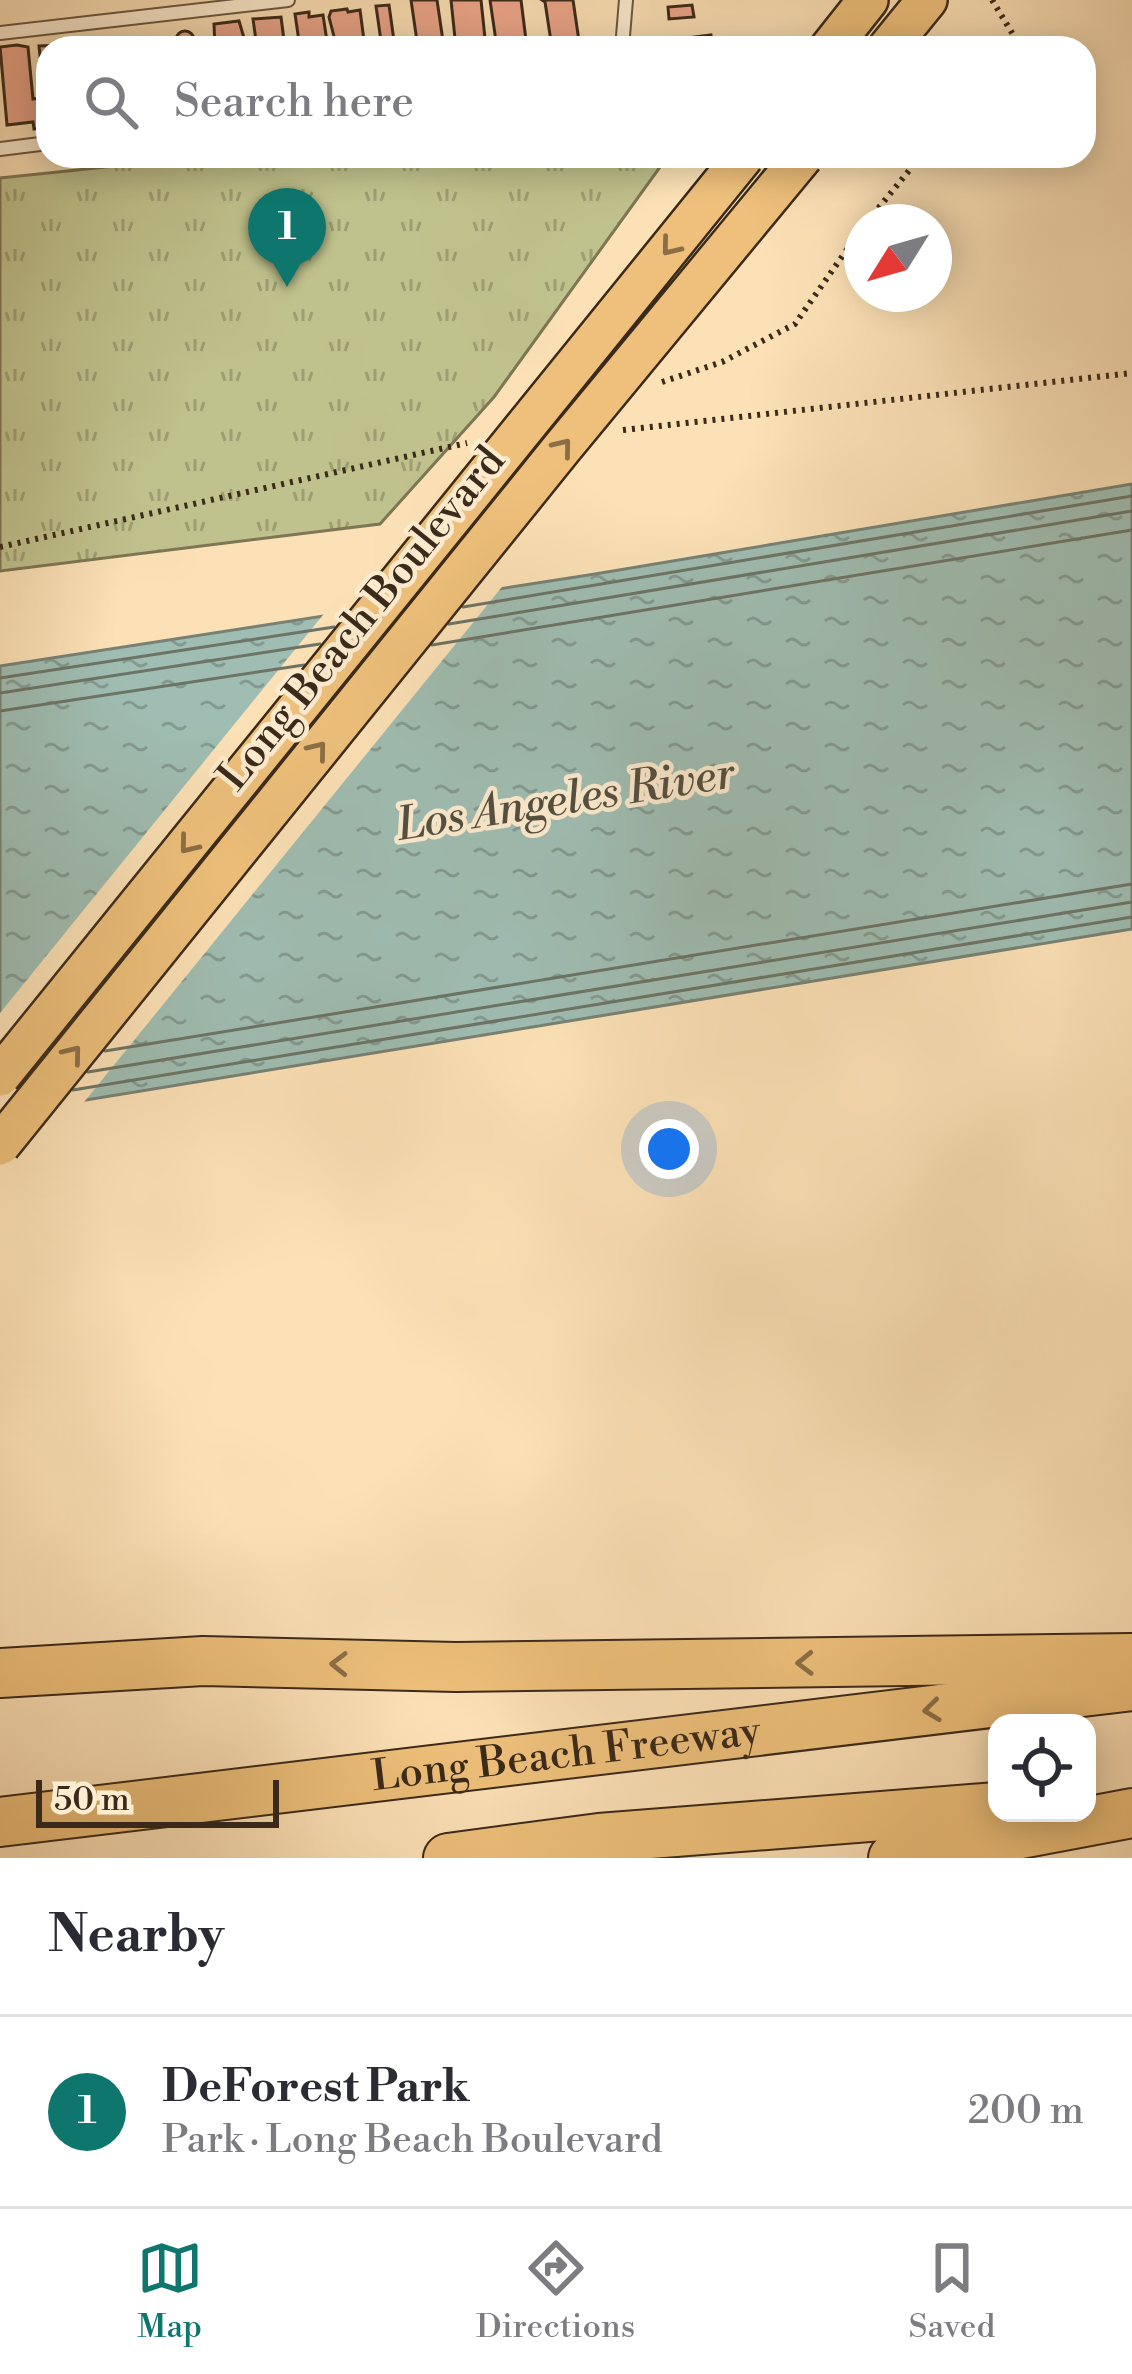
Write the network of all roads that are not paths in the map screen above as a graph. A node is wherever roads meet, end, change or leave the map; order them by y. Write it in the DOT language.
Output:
graph roads {
  1 [pos="288,0"];
  2 [pos="626,0"];
  3 [pos="868,0"];
  4 [pos="927,0"];
  5 [pos="0,33"];
  6 [pos="623,36"];
  7 [pos="840,36"];
  8 [pos="898,36"];
  9 [pos="36,144"];
  10 [pos="0,148"];
  11 [pos="734,168"];
  12 [pos="793,168"];
  13 [pos="0,1076"];
  14 [pos="0,1145"];
  15 [pos="1132,1658"];
  16 [pos="0,1673"];
  17 [pos="1132,1686"];
  18 [pos="1132,1796"];
  19 [pos="1096,1799"];
  20 [pos="988,1808"];
  21 [pos="1132,1813"];
  22 [pos="0,1822"];
  23 [pos="448,1858"];
  24 [pos="892,1858"];
  1 -- 5 [label="lane"];
  2 -- 6 [label="lane"];
  3 -- 7 [label="main road"];
  4 -- 8 [label="main road"];
  9 -- 10 [label="lane"];
  11 -- 13 [label="main road, Long Beach Boulevard, one-way, bridge"];
  14 -- 12 [label="main road, Long Beach Boulevard, one-way, bridge"];
  15 -- 16 [label="highway, one-way"];
  17 -- 22 [label="highway, Long Beach Freeway, one-way"];
  18 -- 19 [label="highway"];
  20 -- 23 [label="highway, Long Beach Freeway"];
  21 -- 24 [label="highway"];
}
